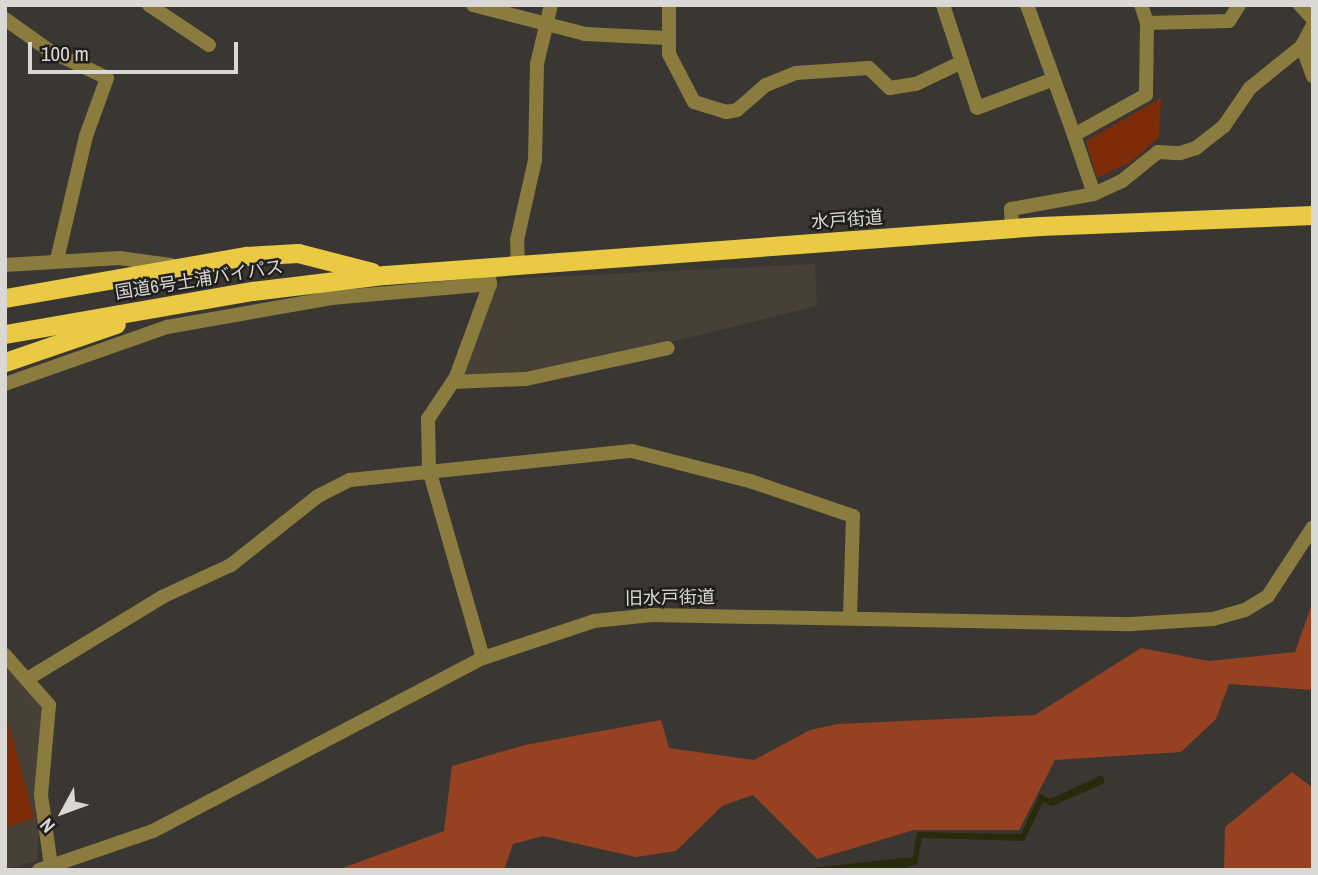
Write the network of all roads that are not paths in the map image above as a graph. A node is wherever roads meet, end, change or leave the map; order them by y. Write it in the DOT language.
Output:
graph roads {
  1 [pos="149,5"];
  2 [pos="473,5"];
  3 [pos="551,5"];
  4 [pos="669,5"];
  5 [pos="943,5"];
  6 [pos="1027,5"];
  7 [pos="1142,5"];
  8 [pos="1239,5"];
  9 [pos="1300,5"];
  10 [pos="5,19"];
  11 [pos="1313,19"];
  12 [pos="1147,23"];
  13 [pos="546,24"];
  14 [pos="1313,25"];
  15 [pos="667,38"];
  16 [pos="209,45"];
  17 [pos="1308,45"];
  18 [pos="962,62"];
  19 [pos="1313,76"];
  20 [pos="1054,79"];
  21 [pos="1074,135"];
  22 [pos="1094,194"];
  23 [pos="1313,215"];
  24 [pos="1012,228"];
  25 [pos="57,260"];
  26 [pos="5,265"];
  27 [pos="518,265"];
  28 [pos="179,266"];
  29 [pos="385,275"];
  30 [pos="489,276"];
  31 [pos="5,298"];
  32 [pos="166,306"];
  33 [pos="10,334"];
  34 [pos="668,348"];
  35 [pos="6,377"];
  36 [pos="453,382"];
  37 [pos="429,470"];
  38 [pos="1313,527"];
  39 [pos="850,617"];
  40 [pos="5,655"];
  41 [pos="484,658"];
  42 [pos="29,678"];
  43 [pos="45,868"];
  1 -- 16 [label="street"];
  2 -- 13 [label="street"];
  3 -- 13 [label="street"];
  4 -- 15 [label="street"];
  5 -- 18 [label="street"];
  6 -- 20 [label="street"];
  7 -- 12 [label="street"];
  8 -- 12 [label="street"];
  9 -- 11 [label="street"];
  10 -- 25 [label="street"];
  12 -- 21 [label="street"];
  13 -- 15 [label="street"];
  13 -- 27 [label="street"];
  14 -- 17 [label="street"];
  15 -- 18 [label="street"];
  17 -- 19 [label="street"];
  17 -- 22 [label="street"];
  18 -- 20 [label="street"];
  20 -- 21 [label="street"];
  21 -- 22 [label="street"];
  22 -- 24 [label="street"];
  23 -- 24 [label="highway, 水戸街道"];
  24 -- 27 [label="highway, 水戸街道"];
  25 -- 26 [label="street"];
  25 -- 28 [label="street"];
  27 -- 30 [label="highway, 水戸街道"];
  28 -- 29 [label="highway"];
  28 -- 31 [label="highway"];
  29 -- 30 [label="highway, 水戸街道"];
  29 -- 32 [label="highway, 国道6号土浦バイパス"];
  30 -- 35 [label="street"];
  30 -- 36 [label="street"];
  32 -- 33 [label="highway, 国道6号土浦バイパス"];
  32 -- 35 [label="highway"];
  34 -- 36 [label="street"];
  36 -- 37 [label="street"];
  37 -- 39 [label="street"];
  37 -- 41 [label="street"];
  37 -- 42 [label="street"];
  38 -- 39 [label="street, 旧水戸街道"];
  39 -- 41 [label="street, 旧水戸街道"];
  40 -- 42 [label="street"];
  41 -- 43 [label="street, 旧水戸街道"];
  42 -- 43 [label="street"];
}
